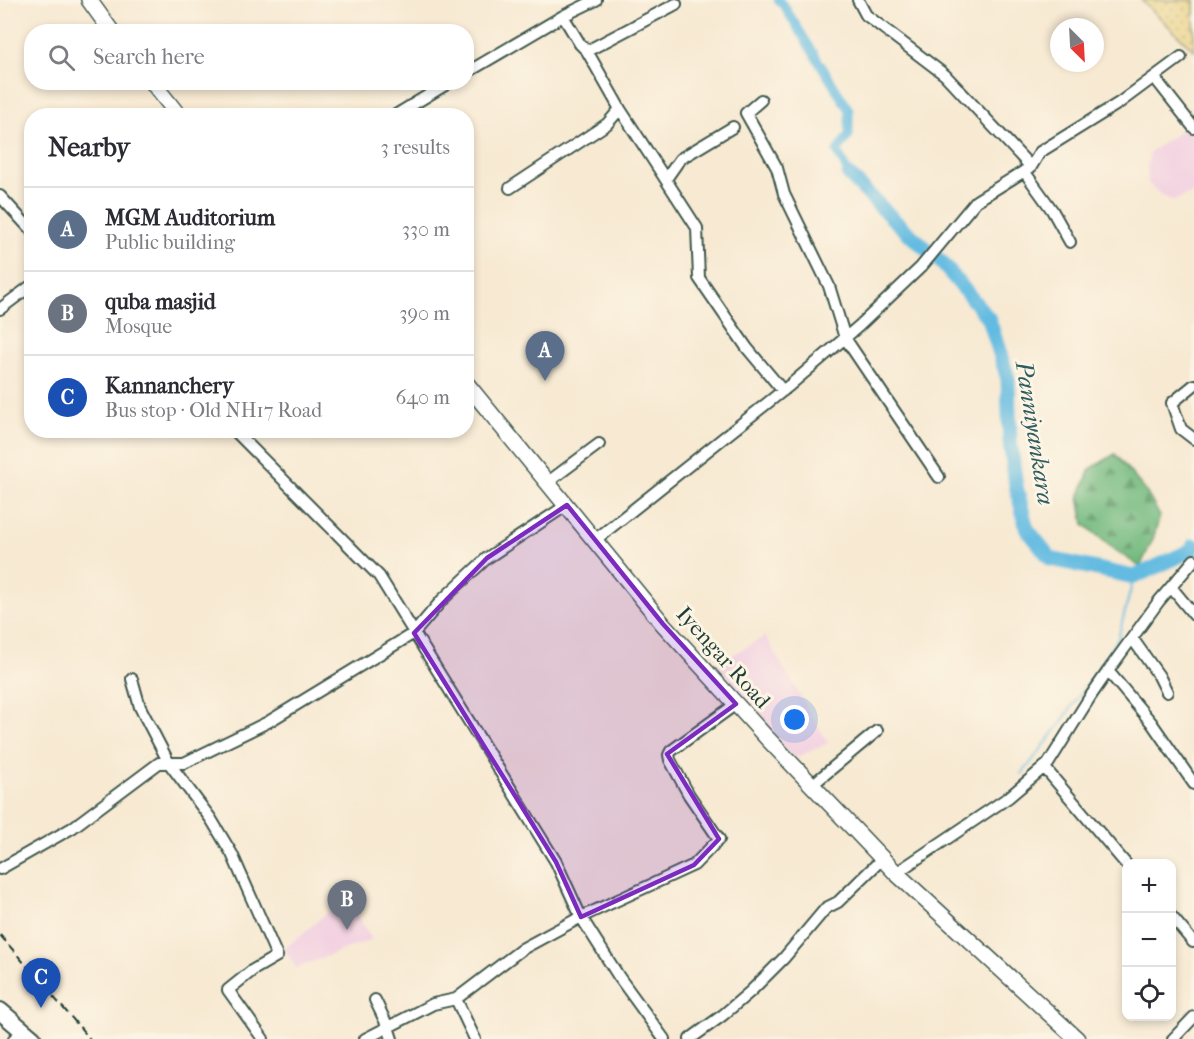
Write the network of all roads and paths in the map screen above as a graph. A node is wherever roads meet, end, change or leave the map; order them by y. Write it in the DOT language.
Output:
graph roads {
  1 [pos="89,0"];
  2 [pos="596,0"];
  3 [pos="858,0"];
  4 [pos="676,4"];
  5 [pos="563,16"];
  6 [pos="106,24"];
  7 [pos="587,51"];
  8 [pos="1181,57"];
  9 [pos="474,68"];
  10 [pos="1154,77"];
  11 [pos="158,90"];
  12 [pos="437,90"];
  13 [pos="761,100"];
  14 [pos="173,108"];
  15 [pos="407,108"];
  16 [pos="620,109"];
  17 [pos="733,127"];
  18 [pos="1194,128"];
  19 [pos="1027,169"];
  20 [pos="666,179"];
  21 [pos="510,188"];
  22 [pos="0,196"];
  23 [pos="24,222"];
  24 [pos="1070,242"];
  25 [pos="24,291"];
  26 [pos="0,309"];
  27 [pos="845,338"];
  28 [pos="1194,385"];
  29 [pos="783,391"];
  30 [pos="474,392"];
  31 [pos="242,438"];
  32 [pos="1194,439"];
  33 [pos="599,444"];
  34 [pos="939,477"];
  35 [pos="549,482"];
  36 [pos="567,505"];
  37 [pos="595,540"];
  38 [pos="1194,560"];
  39 [pos="1171,587"];
  40 [pos="1194,615"];
  41 [pos="414,633"];
  42 [pos="1132,638"];
  43 [pos="1108,671"];
  44 [pos="132,679"];
  45 [pos="1167,692"];
  46 [pos="736,704"];
  47 [pos="877,731"];
  48 [pos="169,763"];
  49 [pos="1044,768"];
  50 [pos="1194,784"];
  51 [pos="812,785"];
  52 [pos="882,859"];
  53 [pos="1122,859"];
  54 [pos="0,869"];
  55 [pos="896,873"];
  56 [pos="581,917"];
  57 [pos="1176,922"];
  58 [pos="1193,942"];
  59 [pos="456,999"];
  60 [pos="375,1000"];
  61 [pos="0,1011"];
  62 [pos="1194,1017"];
  63 [pos="388,1027"];
  64 [pos="24,1036"];
  65 [pos="263,1039"];
  66 [pos="365,1039"];
  67 [pos="392,1039"];
  68 [pos="475,1039"];
  69 [pos="664,1039"];
  70 [pos="690,1039"];
  71 [pos="1077,1039"];
  72 [pos="1173,1039"];
  1 -- 6 [label="main road"];
  2 -- 5 [label="street"];
  3 -- 19 [label="street"];
  4 -- 7 [label="street"];
  5 -- 7 [label="street"];
  5 -- 9 [label="street"];
  7 -- 16 [label="street"];
  8 -- 10 [label="street"];
  10 -- 18 [label="street"];
  10 -- 19 [label="street"];
  11 -- 14 [label="main road"];
  12 -- 15 [label="street"];
  13 -- 27 [label="street"];
  16 -- 20 [label="street"];
  16 -- 21 [label="street"];
  17 -- 20 [label="street"];
  19 -- 24 [label="street"];
  19 -- 27 [label="street"];
  20 -- 29 [label="street"];
  22 -- 23 [label="street"];
  25 -- 26 [label="street"];
  27 -- 29 [label="street"];
  27 -- 34 [label="street"];
  28 -- 32 [label="street"];
  29 -- 37 [label="street"];
  30 -- 35 [label="main road, Iyengar Road"];
  31 -- 41 [label="street"];
  33 -- 35 [label="street"];
  35 -- 36 [label="main road, Iyengar Road"];
  36 -- 37 [label="main road, Iyengar Road"];
  36 -- 41 [label="street"];
  37 -- 46 [label="main road, Iyengar Road"];
  38 -- 39 [label="street"];
  39 -- 40 [label="street"];
  39 -- 42 [label="street"];
  41 -- 48 [label="street"];
  41 -- 56 [label="street"];
  42 -- 43 [label="street"];
  42 -- 45 [label="street"];
  43 -- 49 [label="street"];
  43 -- 50 [label="street"];
  44 -- 48 [label="street"];
  46 -- 51 [label="main road, Iyengar Road"];
  46 -- 56 [label="street"];
  47 -- 51 [label="street"];
  48 -- 54 [label="street"];
  48 -- 65 [label="street"];
  49 -- 53 [label="street"];
  49 -- 55 [label="street"];
  51 -- 52 [label="main road, Iyengar Road"];
  52 -- 55 [label="main road, Iyengar Road"];
  52 -- 70 [label="street"];
  55 -- 71 [label="main road, Iyengar Road"];
  56 -- 59 [label="street"];
  56 -- 69 [label="street"];
  57 -- 58 [label="street"];
  59 -- 63 [label="street"];
  59 -- 68 [label="street"];
  60 -- 63 [label="street"];
  61 -- 64 [label="main road"];
  62 -- 72 [label="street"];
  63 -- 66 [label="street"];
  63 -- 67 [label="street"];
}
